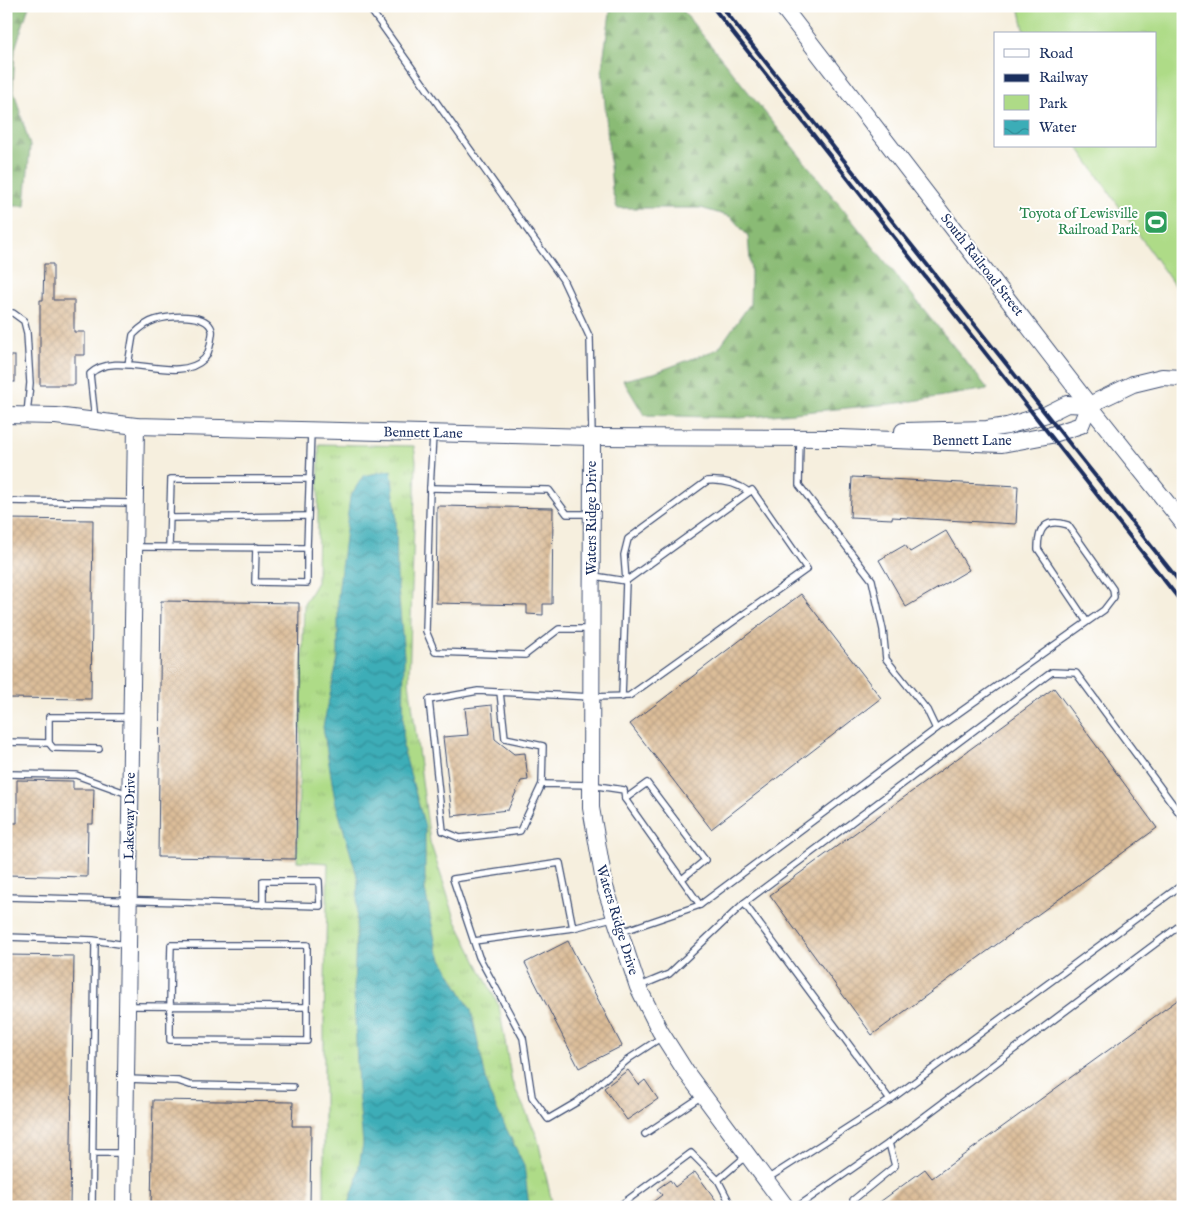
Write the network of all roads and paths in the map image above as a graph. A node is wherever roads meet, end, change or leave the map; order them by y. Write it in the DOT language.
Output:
graph roads {
  1 [pos="368,6"];
  2 [pos="782,6"];
  3 [pos="6,313"];
  4 [pos="128,365"];
  5 [pos="1183,378"];
  6 [pos="1089,404"];
  7 [pos="6,415"];
  8 [pos="26,416"];
  9 [pos="95,421"];
  10 [pos="136,426"];
  11 [pos="311,430"];
  12 [pos="434,433"];
  13 [pos="592,437"];
  14 [pos="800,438"];
  15 [pos="840,438"];
  16 [pos="310,479"];
  17 [pos="430,488"];
  18 [pos="750,492"];
  19 [pos="6,501"];
  20 [pos="135,503"];
  21 [pos="592,514"];
  22 [pos="308,516"];
  23 [pos="170,518"];
  24 [pos="1183,523"];
  25 [pos="134,547"];
  26 [pos="169,547"];
  27 [pos="256,547"];
  28 [pos="307,548"];
  29 [pos="592,576"];
  30 [pos="626,581"];
  31 [pos="1087,622"];
  32 [pos="592,629"];
  33 [pos="500,692"];
  34 [pos="591,697"];
  35 [pos="622,697"];
  36 [pos="132,716"];
  37 [pos="936,729"];
  38 [pos="6,742"];
  39 [pos="50,743"];
  40 [pos="98,749"];
  41 [pos="6,774"];
  42 [pos="542,784"];
  43 [pos="591,785"];
  44 [pos="130,794"];
  45 [pos="625,799"];
  46 [pos="1183,818"];
  47 [pos="682,879"];
  48 [pos="1183,884"];
  49 [pos="6,898"];
  50 [pos="129,900"];
  51 [pos="744,903"];
  52 [pos="263,904"];
  53 [pos="700,905"];
  54 [pos="1183,923"];
  55 [pos="617,925"];
  56 [pos="573,928"];
  57 [pos="6,937"];
  58 [pos="95,941"];
  59 [pos="474,941"];
  60 [pos="128,945"];
  61 [pos="638,987"];
  62 [pos="127,1006"];
  63 [pos="170,1007"];
  64 [pos="307,1007"];
  65 [pos="664,1036"];
  66 [pos="126,1079"];
  67 [pos="293,1087"];
  68 [pos="703,1095"];
  69 [pos="890,1100"];
  70 [pos="645,1134"];
  71 [pos="889,1143"];
  72 [pos="125,1152"];
  73 [pos="93,1153"];
  74 [pos="748,1155"];
  75 [pos="718,1180"];
  76 [pos="766,1180"];
  77 [pos="92,1207"];
  78 [pos="124,1207"];
  79 [pos="618,1207"];
  80 [pos="732,1207"];
  81 [pos="786,1207"];
  82 [pos="797,1207"];
  83 [pos="854,1207"];
  1 -- 13 [label="lane"];
  2 -- 6 [label="street, South Railroad Street"];
  3 -- 8 [label="lane"];
  4 -- 4 [label="lane"];
  4 -- 9 [label="lane"];
  5 -- 6 [label="street, Bennett Lane"];
  6 -- 15 [label="street, Bennett Lane"];
  6 -- 15 [label="street, Bennett Lane"];
  6 -- 24 [label="street, South Railroad Street"];
  7 -- 8 [label="street, Bennett Lane"];
  8 -- 9 [label="street, Bennett Lane"];
  9 -- 10 [label="street, Bennett Lane"];
  10 -- 11 [label="street, Bennett Lane"];
  10 -- 20 [label="street, Lakeway Drive"];
  11 -- 12 [label="street, Bennett Lane"];
  11 -- 16 [label="lane"];
  12 -- 13 [label="street, Bennett Lane"];
  12 -- 17 [label="lane"];
  13 -- 14 [label="street, Bennett Lane"];
  13 -- 21 [label="street, Waters Ridge Drive"];
  14 -- 15 [label="street, Bennett Lane"];
  14 -- 37 [label="lane"];
  16 -- 22 [label="lane"];
  16 -- 23 [label="lane"];
  17 -- 21 [label="lane"];
  17 -- 32 [label="lane"];
  18 -- 30 [label="lane"];
  18 -- 30 [label="lane"];
  18 -- 35 [label="lane"];
  19 -- 20 [label="lane"];
  20 -- 25 [label="street, Lakeway Drive"];
  21 -- 29 [label="street, Waters Ridge Drive"];
  22 -- 23 [label="lane"];
  22 -- 28 [label="lane"];
  23 -- 26 [label="lane"];
  25 -- 26 [label="lane"];
  25 -- 36 [label="street, Lakeway Drive"];
  26 -- 27 [label="lane"];
  27 -- 28 [label="lane"];
  27 -- 28 [label="lane"];
  29 -- 30 [label="lane"];
  29 -- 32 [label="street, Waters Ridge Drive"];
  30 -- 35 [label="lane"];
  31 -- 31 [label="lane"];
  31 -- 37 [label="lane"];
  32 -- 34 [label="street, Waters Ridge Drive"];
  33 -- 34 [label="lane"];
  33 -- 42 [label="lane"];
  33 -- 42 [label="lane"];
  34 -- 35 [label="lane"];
  34 -- 43 [label="street, Waters Ridge Drive"];
  36 -- 39 [label="lane"];
  36 -- 44 [label="street, Lakeway Drive"];
  37 -- 53 [label="lane"];
  38 -- 39 [label="lane"];
  39 -- 40 [label="lane"];
  41 -- 44 [label="lane"];
  42 -- 43 [label="lane"];
  43 -- 45 [label="lane"];
  43 -- 55 [label="street, Waters Ridge Drive"];
  44 -- 50 [label="street, Lakeway Drive"];
  45 -- 47 [label="lane"];
  45 -- 47 [label="lane"];
  46 -- 51 [label="lane"];
  47 -- 53 [label="lane"];
  48 -- 69 [label="lane"];
  49 -- 50 [label="lane"];
  50 -- 52 [label="lane"];
  50 -- 60 [label="street, Lakeway Drive"];
  51 -- 61 [label="lane"];
  51 -- 69 [label="lane"];
  52 -- 52 [label="lane"];
  53 -- 55 [label="lane"];
  54 -- 71 [label="lane"];
  55 -- 56 [label="lane"];
  55 -- 61 [label="street, Waters Ridge Drive"];
  56 -- 59 [label="lane"];
  56 -- 59 [label="lane"];
  57 -- 58 [label="lane"];
  58 -- 60 [label="lane"];
  58 -- 73 [label="lane"];
  59 -- 65 [label="lane"];
  60 -- 62 [label="street, Lakeway Drive"];
  61 -- 65 [label="street, Waters Ridge Drive"];
  62 -- 63 [label="lane"];
  62 -- 66 [label="street, Lakeway Drive"];
  63 -- 64 [label="lane"];
  63 -- 64 [label="lane"];
  63 -- 64 [label="lane"];
  65 -- 68 [label="street, Waters Ridge Drive"];
  66 -- 67 [label="lane"];
  66 -- 72 [label="street, Lakeway Drive"];
  68 -- 70 [label="lane"];
  68 -- 74 [label="street, Waters Ridge Drive"];
  69 -- 76 [label="lane"];
  71 -- 82 [label="lane"];
  71 -- 83 [label="lane"];
  72 -- 73 [label="lane"];
  72 -- 78 [label="street, Lakeway Drive"];
  73 -- 77 [label="lane"];
  74 -- 75 [label="lane"];
  74 -- 76 [label="street, Waters Ridge Drive"];
  75 -- 79 [label="lane"];
  75 -- 80 [label="lane"];
  76 -- 81 [label="street, Waters Ridge Drive"];
}
